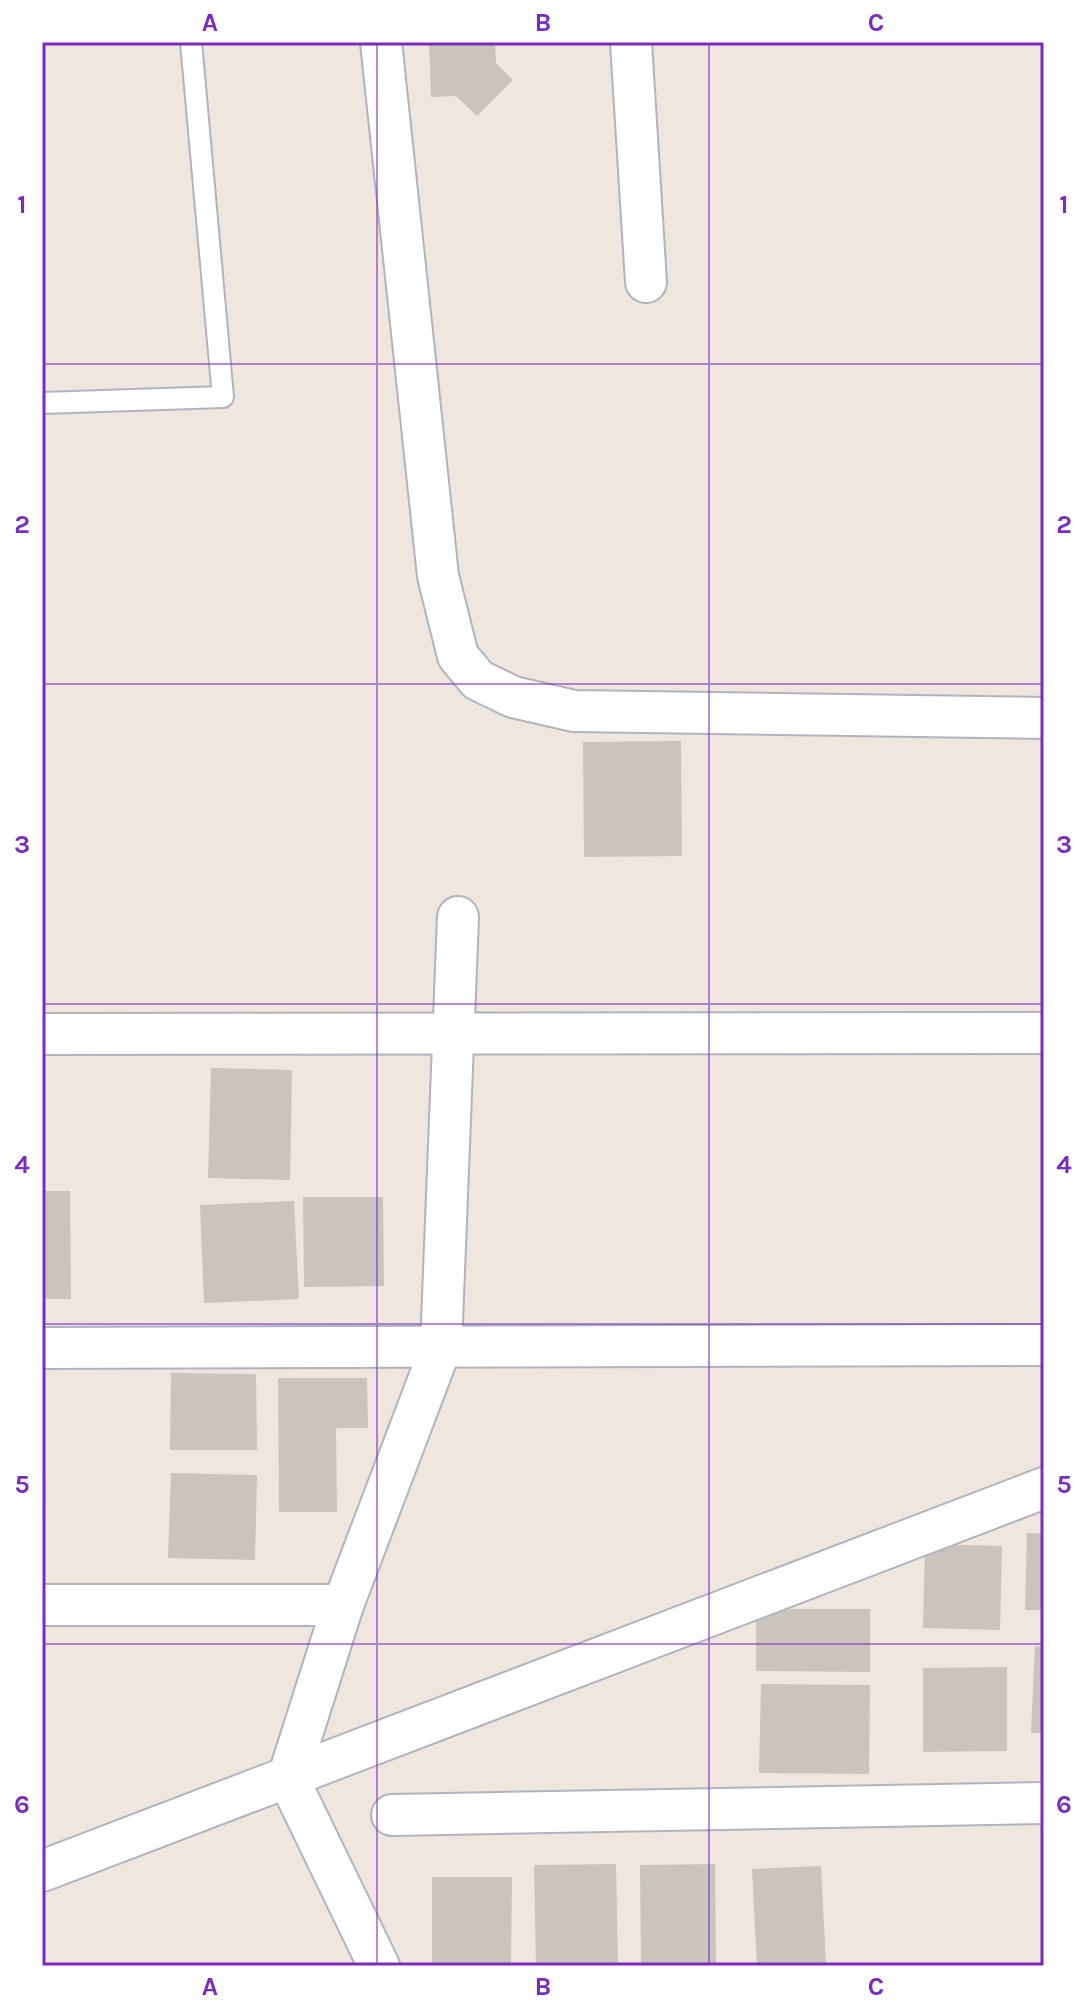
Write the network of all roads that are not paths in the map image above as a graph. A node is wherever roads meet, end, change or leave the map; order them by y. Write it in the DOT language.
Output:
graph roads {
  1 [pos="191,42"];
  2 [pos="381,42"];
  3 [pos="631,42"];
  4 [pos="646,282"];
  5 [pos="42,403"];
  6 [pos="1044,718"];
  7 [pos="458,917"];
  8 [pos="1044,1033"];
  9 [pos="42,1034"];
  10 [pos="454,1034"];
  11 [pos="1044,1345"];
  12 [pos="441,1347"];
  13 [pos="42,1348"];
  14 [pos="1044,1488"];
  15 [pos="42,1605"];
  16 [pos="343,1605"];
  17 [pos="288,1778"];
  18 [pos="1044,1803"];
  19 [pos="392,1815"];
  20 [pos="42,1871"];
  21 [pos="379,1966"];
  1 -- 5 [label="lane"];
  2 -- 6 [label="street"];
  3 -- 4 [label="street"];
  7 -- 10 [label="street"];
  8 -- 10 [label="street"];
  9 -- 10 [label="street"];
  10 -- 12 [label="street"];
  11 -- 12 [label="street"];
  12 -- 13 [label="street"];
  12 -- 16 [label="street"];
  14 -- 17 [label="street"];
  15 -- 16 [label="street"];
  16 -- 17 [label="street"];
  17 -- 20 [label="street"];
  17 -- 21 [label="street"];
  18 -- 19 [label="street"];
}
